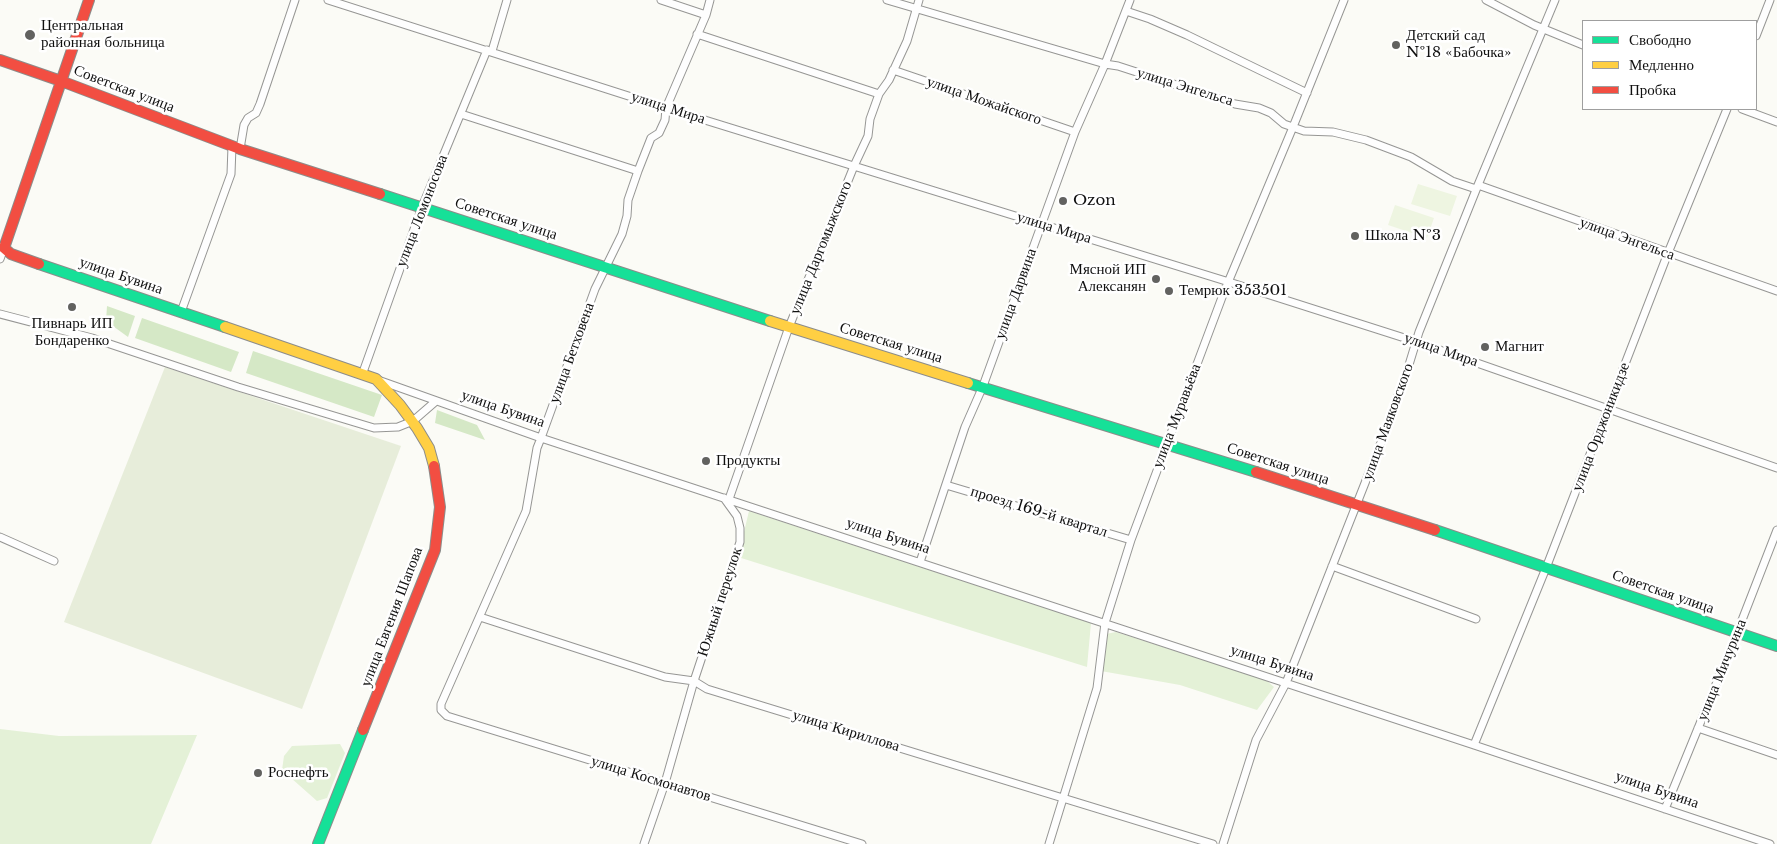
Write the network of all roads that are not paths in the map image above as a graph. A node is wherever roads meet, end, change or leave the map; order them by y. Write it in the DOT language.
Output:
graph roads {
  1 [pos="89,0"];
  2 [pos="295,0"];
  3 [pos="328,0"];
  4 [pos="508,0"];
  5 [pos="661,0"];
  6 [pos="710,0"];
  7 [pos="887,0"];
  8 [pos="919,0"];
  9 [pos="1130,0"];
  10 [pos="1344,0"];
  11 [pos="1486,0"];
  12 [pos="1555,0"];
  13 [pos="1770,0"];
  14 [pos="916,10"];
  15 [pos="1126,11"];
  16 [pos="706,15"];
  17 [pos="1544,30"];
  18 [pos="1757,33"];
  19 [pos="697,34"];
  20 [pos="1582,46"];
  21 [pos="489,51"];
  22 [pos="0,60"];
  23 [pos="1105,64"];
  24 [pos="893,70"];
  25 [pos="61,81"];
  26 [pos="1307,93"];
  27 [pos="879,94"];
  28 [pos="666,108"];
  29 [pos="1727,110"];
  30 [pos="1745,110"];
  31 [pos="461,114"];
  32 [pos="1777,122"];
  33 [pos="1293,127"];
  34 [pos="1075,132"];
  35 [pos="236,148"];
  36 [pos="854,166"];
  37 [pos="638,171"];
  38 [pos="1477,187"];
  39 [pos="422,207"];
  40 [pos="1042,225"];
  41 [pos="2,247"];
  42 [pos="1668,253"];
  43 [pos="0,259"];
  44 [pos="605,268"];
  45 [pos="1229,282"];
  46 [pos="1777,291"];
  47 [pos="182,312"];
  48 [pos="0,314"];
  49 [pos="789,327"];
  50 [pos="1416,342"];
  51 [pos="362,375"];
  52 [pos="376,380"];
  53 [pos="983,386"];
  54 [pos="436,401"];
  55 [pos="1608,409"];
  56 [pos="413,421"];
  57 [pos="541,438"];
  58 [pos="1166,444"];
  59 [pos="1777,468"];
  60 [pos="946,485"];
  61 [pos="727,498"];
  62 [pos="1357,504"];
  63 [pos="1777,530"];
  64 [pos="0,538"];
  65 [pos="1132,540"];
  66 [pos="54,561"];
  67 [pos="920,562"];
  68 [pos="1332,566"];
  69 [pos="1546,568"];
  70 [pos="480,617"];
  71 [pos="1476,619"];
  72 [pos="1105,623"];
  73 [pos="1737,633"];
  74 [pos="1777,646"];
  75 [pos="694,681"];
  76 [pos="1286,683"];
  77 [pos="441,710"];
  78 [pos="1698,728"];
  79 [pos="1474,745"];
  80 [pos="1777,755"];
  81 [pos="665,783"];
  82 [pos="1064,798"];
  83 [pos="1665,809"];
  84 [pos="318,844"];
  85 [pos="644,844"];
  86 [pos="862,844"];
  87 [pos="1048,844"];
  88 [pos="1213,844"];
  89 [pos="1223,844"];
  90 [pos="1770,844"];
  1 -- 25 [label="street"];
  2 -- 35 [label="street"];
  3 -- 21 [label="street, улица Мира"];
  4 -- 21 [label="street, улица Ломоносова"];
  5 -- 16 [label="street"];
  6 -- 16 [label="street, улица Бетховена"];
  7 -- 14 [label="street, улица Энгельса"];
  8 -- 14 [label="street, улица Даргомыжского"];
  9 -- 15 [label="street, улица Дарвина"];
  10 -- 26 [label="street, улица Муравьёва"];
  11 -- 17 [label="street"];
  12 -- 17 [label="street, улица Маяковского"];
  13 -- 18 [label="street"];
  14 -- 23 [label="street, улица Энгельса"];
  14 -- 24 [label="street, улица Даргомыжского"];
  15 -- 23 [label="street, улица Дарвина"];
  15 -- 26 [label="street"];
  16 -- 19 [label="street, улица Бетховена"];
  17 -- 20 [label="street"];
  17 -- 38 [label="street, улица Маяковского"];
  19 -- 27 [label="street"];
  19 -- 28 [label="street, улица Бетховена"];
  21 -- 28 [label="street, улица Мира"];
  21 -- 31 [label="street, улица Ломоносова"];
  22 -- 25 [label="street, Советская улица"];
  23 -- 33 [label="street, улица Энгельса"];
  23 -- 34 [label="street, улица Дарвина"];
  24 -- 27 [label="street, улица Даргомыжского"];
  24 -- 34 [label="street, улица Можайского"];
  25 -- 35 [label="street, Советская улица"];
  25 -- 41 [label="street"];
  26 -- 33 [label="street, улица Муравьёва"];
  27 -- 36 [label="street, улица Даргомыжского"];
  28 -- 36 [label="street, улица Мира"];
  28 -- 37 [label="street, улица Бетховена"];
  29 -- 42 [label="street, улица Орджоникидзе"];
  30 -- 32 [label="street"];
  31 -- 37 [label="street"];
  31 -- 39 [label="street, улица Ломоносова"];
  33 -- 38 [label="street, улица Энгельса"];
  33 -- 45 [label="street, улица Муравьёва"];
  34 -- 40 [label="street, улица Дарвина"];
  35 -- 39 [label="street, Советская улица"];
  35 -- 47 [label="street"];
  36 -- 40 [label="street, улица Мира"];
  36 -- 49 [label="street, улица Даргомыжского"];
  37 -- 44 [label="street, улица Бетховена"];
  38 -- 42 [label="street, улица Энгельса"];
  38 -- 50 [label="street, улица Маяковского"];
  39 -- 44 [label="street, Советская улица"];
  39 -- 51 [label="street, улица Ломоносова"];
  40 -- 45 [label="street, улица Мира"];
  40 -- 53 [label="street, улица Дарвина"];
  41 -- 43 [label="street"];
  41 -- 47 [label="street, улица Бувина"];
  42 -- 46 [label="street, улица Энгельса"];
  42 -- 55 [label="street, улица Орджоникидзе"];
  44 -- 49 [label="street, Советская улица"];
  44 -- 57 [label="street, улица Бетховена"];
  45 -- 50 [label="street, улица Мира"];
  45 -- 58 [label="street, улица Муравьёва"];
  47 -- 51 [label="street, улица Бувина"];
  48 -- 56 [label="street"];
  49 -- 53 [label="street, Советская улица"];
  49 -- 61 [label="street, улица Даргомыжского"];
  50 -- 55 [label="street, улица Мира"];
  50 -- 62 [label="street, улица Маяковского"];
  51 -- 52 [label="street, улица Бувина"];
  52 -- 54 [label="street, улица Бувина"];
  52 -- 56 [label="street, улица Евгения Шапова"];
  53 -- 58 [label="street, Советская улица"];
  53 -- 60 [label="street, улица Дарвина"];
  54 -- 56 [label="street"];
  54 -- 57 [label="street, улица Бувина"];
  55 -- 59 [label="street, улица Мира"];
  55 -- 69 [label="street, улица Орджоникидзе"];
  56 -- 84 [label="street, улица Евгения Шапова"];
  57 -- 61 [label="street, улица Бувина"];
  57 -- 70 [label="street, улица Бетховена"];
  58 -- 62 [label="street, Советская улица"];
  58 -- 65 [label="street, улица Муравьёва"];
  60 -- 65 [label="street, проезд 169-й квартал"];
  60 -- 67 [label="street, улица Дарвина"];
  61 -- 67 [label="street, улица Бувина"];
  61 -- 75 [label="street, Южный переулок"];
  62 -- 68 [label="street, улица Маяковского"];
  62 -- 69 [label="street, Советская улица"];
  63 -- 73 [label="street, улица Мичурина"];
  64 -- 66 [label="street"];
  65 -- 72 [label="street, улица Муравьёва"];
  67 -- 72 [label="street, улица Бувина"];
  68 -- 71 [label="street"];
  68 -- 76 [label="street, улица Маяковского"];
  69 -- 73 [label="street, Советская улица"];
  69 -- 79 [label="street, улица Орджоникидзе"];
  70 -- 75 [label="street, улица Кириллова"];
  70 -- 77 [label="street, улица Бетховена"];
  72 -- 76 [label="street, улица Бувина"];
  72 -- 82 [label="street, улица Муравьёва"];
  73 -- 74 [label="street, Советская улица"];
  73 -- 78 [label="street, улица Мичурина"];
  75 -- 81 [label="street, Южный переулок"];
  75 -- 82 [label="street, улица Кириллова"];
  76 -- 79 [label="street, улица Бувина"];
  76 -- 89 [label="street, улица Маяковского"];
  77 -- 81 [label="street, улица Космонавтов"];
  78 -- 80 [label="street"];
  78 -- 83 [label="street, улица Мичурина"];
  79 -- 83 [label="street, улица Бувина"];
  81 -- 85 [label="street, Южный переулок"];
  81 -- 86 [label="street, улица Космонавтов"];
  82 -- 87 [label="street, улица Муравьёва"];
  82 -- 88 [label="street, улица Кириллова"];
  83 -- 90 [label="street, улица Бувина"];
}
